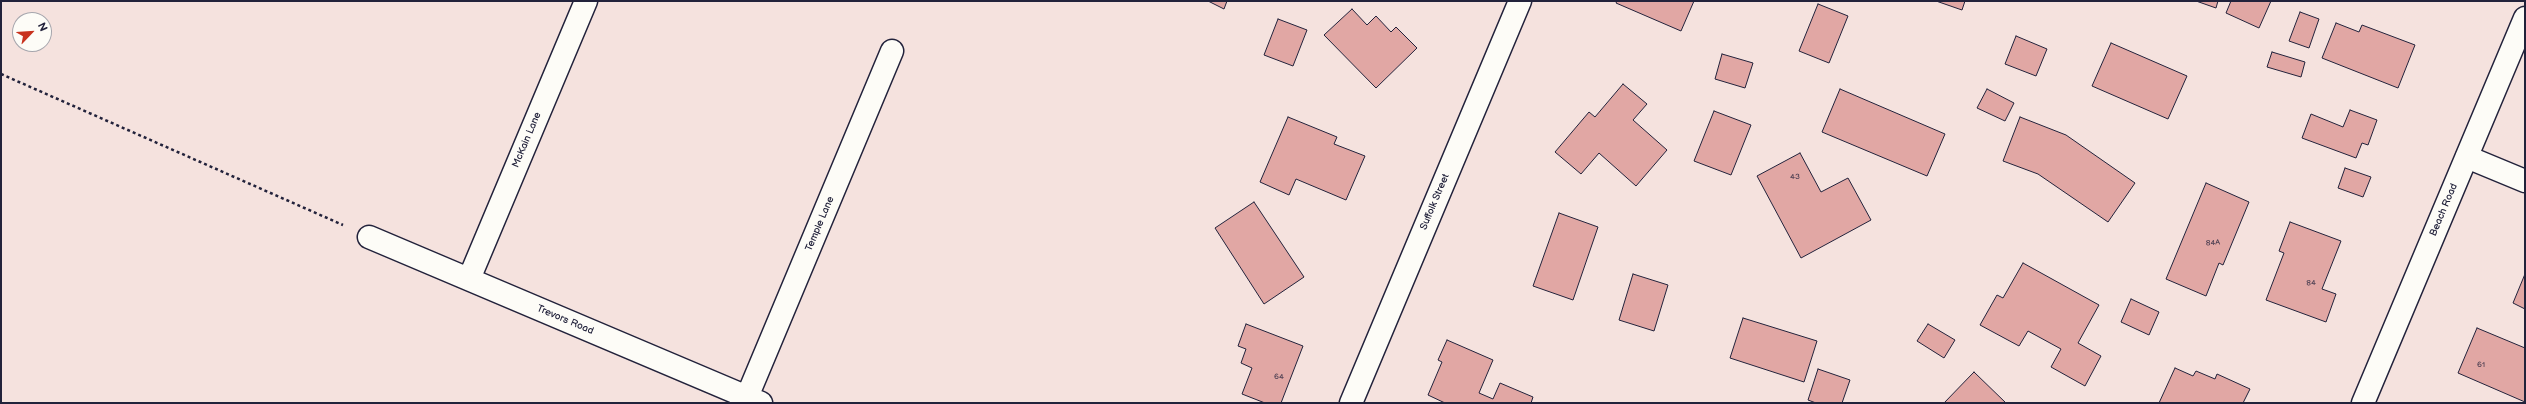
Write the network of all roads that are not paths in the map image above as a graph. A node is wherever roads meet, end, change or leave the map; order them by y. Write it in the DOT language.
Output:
graph roads {
  1 [pos="586,1"];
  2 [pos="1520,1"];
  3 [pos="2525,18"];
  4 [pos="892,51"];
  5 [pos="2467,157"];
  6 [pos="2525,181"];
  7 [pos="369,237"];
  8 [pos="469,279"];
  9 [pos="754,400"];
  10 [pos="1351,403"];
  11 [pos="2363,403"];
  1 -- 8 [label="street, McKain Lane"];
  2 -- 10 [label="street, Suffolk Street"];
  3 -- 5 [label="street, Beach Road"];
  4 -- 9 [label="street, Temple Lane"];
  5 -- 6 [label="street"];
  5 -- 11 [label="street, Beach Road"];
  7 -- 8 [label="street, Trevors Road"];
  8 -- 9 [label="street, Trevors Road"];
}
